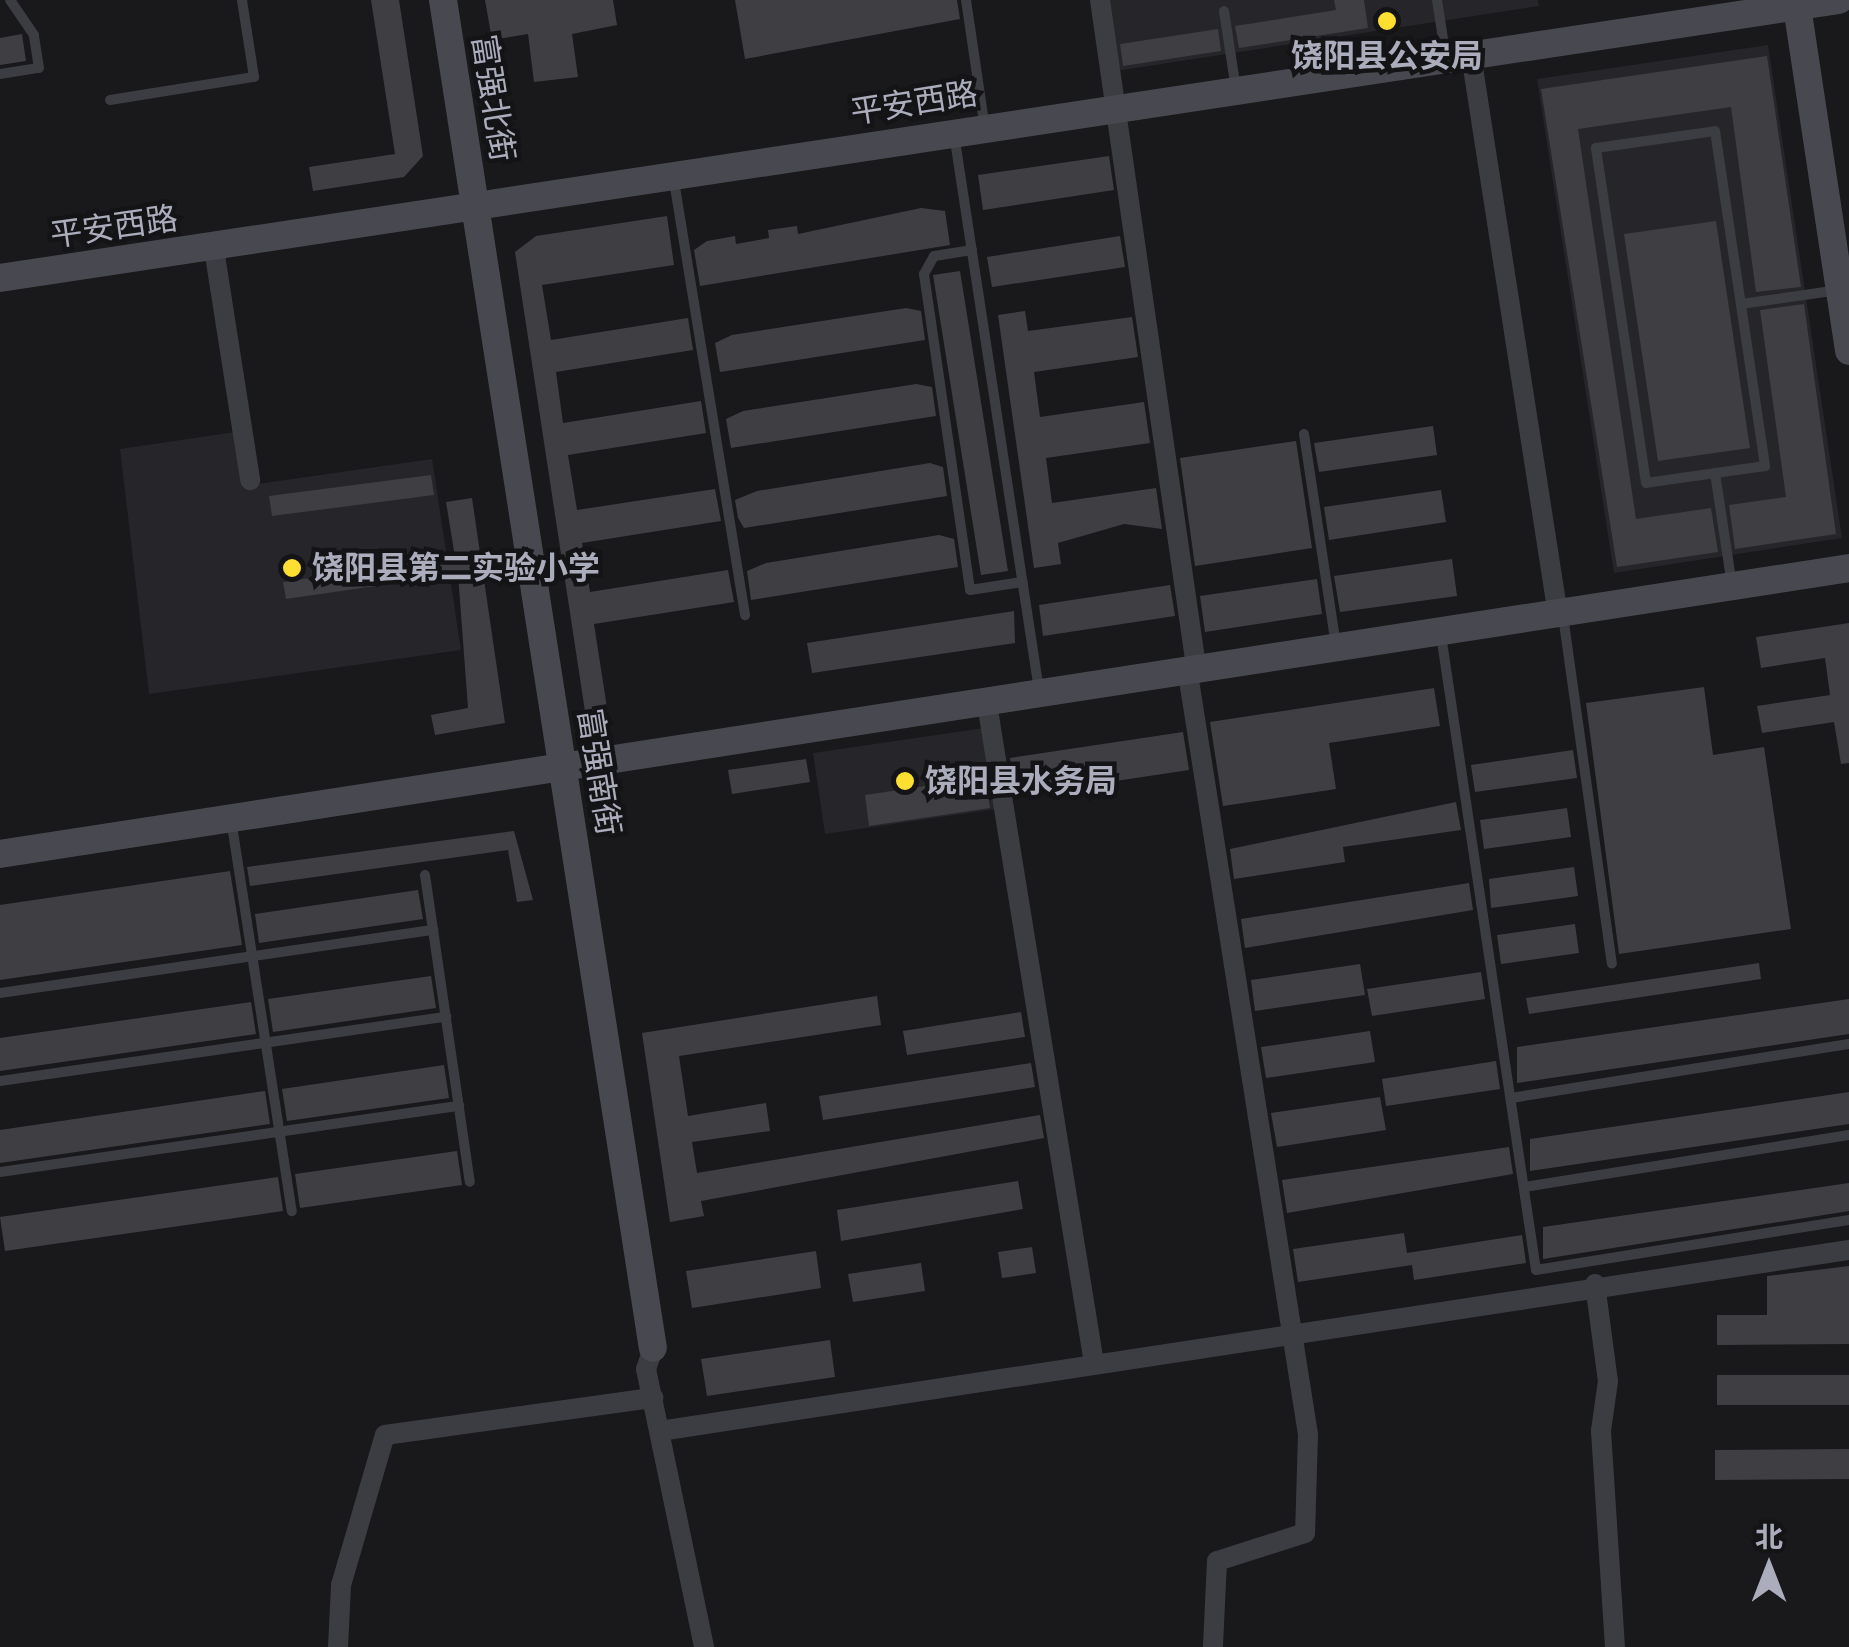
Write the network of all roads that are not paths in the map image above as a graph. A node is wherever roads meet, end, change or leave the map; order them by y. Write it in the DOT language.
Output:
graph roads {
  1 [pos="10,0"];
  2 [pos="242,0"];
  3 [pos="443,0"];
  4 [pos="966,0"];
  5 [pos="1100,0"];
  6 [pos="1438,0"];
  7 [pos="1839,0"];
  8 [pos="1796,3"];
  9 [pos="1702,10"];
  10 [pos="1224,11"];
  11 [pos="1459,57"];
  12 [pos="0,74"];
  13 [pos="1236,90"];
  14 [pos="110,100"];
  15 [pos="1116,108"];
  16 [pos="985,128"];
  17 [pos="954,132"];
  18 [pos="674,175"];
  19 [pos="475,207"];
  20 [pos="214,249"];
  21 [pos="972,250"];
  22 [pos="0,278"];
  23 [pos="1840,290"];
  24 [pos="1741,304"];
  25 [pos="1849,351"];
  26 [pos="1304,434"];
  27 [pos="1715,474"];
  28 [pos="250,480"];
  29 [pos="1849,568"];
  30 [pos="1022,582"];
  31 [pos="1732,588"];
  32 [pos="1560,615"];
  33 [pos="745,616"];
  34 [pos="1441,634"];
  35 [pos="1337,651"];
  36 [pos="1192,673"];
  37 [pos="1040,696"];
  38 [pos="987,704"];
  39 [pos="562,768"];
  40 [pos="230,818"];
  41 [pos="0,854"];
  42 [pos="426,875"];
  43 [pos="434,930"];
  44 [pos="252,956"];
  45 [pos="1612,964"];
  46 [pos="0,993"];
  47 [pos="446,1016"];
  48 [pos="266,1043"];
  49 [pos="1849,1044"];
  50 [pos="0,1081"];
  51 [pos="1511,1098"];
  52 [pos="459,1106"];
  53 [pos="280,1132"];
  54 [pos="1849,1135"];
  55 [pos="0,1172"];
  56 [pos="470,1182"];
  57 [pos="1524,1187"];
  58 [pos="292,1211"];
  59 [pos="1849,1220"];
  60 [pos="1849,1250"];
  61 [pos="1595,1284"];
  62 [pos="1292,1332"];
  63 [pos="653,1348"];
  64 [pos="1094,1363"];
  65 [pos="652,1398"];
  66 [pos="660,1430"];
  67 [pos="338,1647"];
  68 [pos="704,1647"];
  69 [pos="1213,1647"];
  70 [pos="1615,1647"];
  1 -- 12 [label="lane"];
  2 -- 14 [label="lane"];
  3 -- 19 [label="street, 富强北街"];
  4 -- 16 [label="lane"];
  5 -- 15 [label="street"];
  6 -- 11 [label="lane"];
  7 -- 8 [label="street, 平安西路"];
  8 -- 9 [label="street, 平安西路"];
  8 -- 23 [label="street"];
  9 -- 11 [label="street, 平安西路"];
  10 -- 13 [label="lane"];
  11 -- 13 [label="street, 平安西路"];
  11 -- 32 [label="street"];
  13 -- 15 [label="street, 平安西路"];
  15 -- 16 [label="street, 平安西路"];
  15 -- 36 [label="street"];
  16 -- 17 [label="street, 平安西路"];
  17 -- 18 [label="street, 平安西路"];
  17 -- 21 [label="lane"];
  18 -- 19 [label="street, 平安西路"];
  18 -- 33 [label="lane"];
  19 -- 20 [label="street, 平安西路"];
  19 -- 39 [label="street, 富强南街"];
  20 -- 22 [label="street, 平安西路"];
  20 -- 28 [label="street"];
  21 -- 30 [label="lane"];
  21 -- 30 [label="lane"];
  23 -- 24 [label="lane"];
  23 -- 25 [label="street"];
  24 -- 27 [label="lane"];
  24 -- 27 [label="lane"];
  26 -- 35 [label="lane"];
  27 -- 31 [label="lane"];
  29 -- 31 [label="street"];
  30 -- 37 [label="lane"];
  31 -- 32 [label="street"];
  32 -- 34 [label="street"];
  32 -- 45 [label="lane"];
  34 -- 35 [label="street"];
  34 -- 51 [label="lane"];
  35 -- 36 [label="street"];
  36 -- 37 [label="street"];
  36 -- 62 [label="street"];
  37 -- 38 [label="street"];
  38 -- 39 [label="street"];
  38 -- 64 [label="street"];
  39 -- 40 [label="street"];
  39 -- 63 [label="street, 富强南街"];
  40 -- 41 [label="street"];
  40 -- 44 [label="lane"];
  42 -- 43 [label="lane"];
  43 -- 44 [label="lane"];
  43 -- 47 [label="lane"];
  44 -- 46 [label="lane"];
  44 -- 48 [label="lane"];
  47 -- 48 [label="lane"];
  47 -- 52 [label="lane"];
  48 -- 50 [label="lane"];
  48 -- 53 [label="lane"];
  49 -- 51 [label="lane"];
  51 -- 57 [label="lane"];
  52 -- 53 [label="lane"];
  52 -- 56 [label="lane"];
  53 -- 55 [label="lane"];
  53 -- 58 [label="lane"];
  54 -- 57 [label="lane"];
  57 -- 59 [label="lane"];
  60 -- 61 [label="street"];
  61 -- 62 [label="street"];
  61 -- 70 [label="street"];
  62 -- 64 [label="street"];
  62 -- 69 [label="street"];
  63 -- 65 [label="street"];
  64 -- 66 [label="street"];
  65 -- 66 [label="street"];
  65 -- 67 [label="street"];
  66 -- 68 [label="street"];
}
